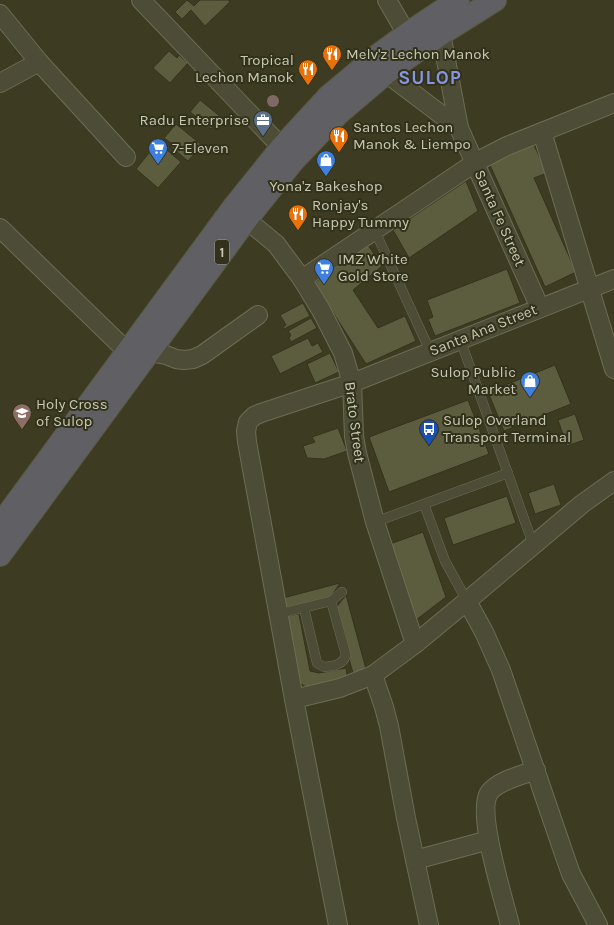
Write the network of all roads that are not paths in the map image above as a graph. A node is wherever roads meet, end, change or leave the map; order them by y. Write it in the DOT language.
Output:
graph roads {
  1 [pos="141,0"];
  2 [pos="387,0"];
  3 [pos="458,0"];
  4 [pos="496,0"];
  5 [pos="0,14"];
  6 [pos="441,34"];
  7 [pos="412,43"];
  8 [pos="39,62"];
  9 [pos="386,73"];
  10 [pos="0,83"];
  11 [pos="614,103"];
  12 [pos="459,128"];
  13 [pos="542,132"];
  14 [pos="288,154"];
  15 [pos="126,157"];
  16 [pos="476,162"];
  17 [pos="239,214"];
  18 [pos="0,228"];
  19 [pos="375,231"];
  20 [pos="614,279"];
  21 [pos="302,280"];
  22 [pos="589,288"];
  23 [pos="540,308"];
  24 [pos="258,315"];
  25 [pos="460,339"];
  26 [pos="430,351"];
  27 [pos="138,356"];
  28 [pos="614,369"];
  29 [pos="352,383"];
  30 [pos="508,473"];
  31 [pos="614,481"];
  32 [pos="424,504"];
  33 [pos="375,522"];
  34 [pos="0,525"];
  35 [pos="533,544"];
  36 [pos="0,555"];
  37 [pos="342,592"];
  38 [pos="331,601"];
  39 [pos="467,601"];
  40 [pos="304,608"];
  41 [pos="278,614"];
  42 [pos="415,644"];
  43 [pos="373,675"];
  44 [pos="294,699"];
  45 [pos="536,770"];
  46 [pos="488,840"];
  47 [pos="415,860"];
  48 [pos="338,925"];
  49 [pos="429,925"];
  50 [pos="510,925"];
  51 [pos="598,925"];
  1 -- 14 [label="street"];
  2 -- 7 [label="street"];
  3 -- 7 [label="highway, 1"];
  4 -- 6 [label="highway, 1"];
  5 -- 8 [label="street"];
  6 -- 7 [label="highway, 1"];
  6 -- 12 [label="street, Santa Fe Street"];
  7 -- 9 [label="highway, 1"];
  7 -- 14 [label="highway, 1"];
  8 -- 10 [label="street"];
  8 -- 15 [label="street"];
  9 -- 12 [label="street, Santa Fe Street"];
  9 -- 14 [label="highway, 1"];
  11 -- 13 [label="street"];
  12 -- 16 [label="street, Santa Fe Street"];
  13 -- 16 [label="street"];
  13 -- 22 [label="street"];
  14 -- 17 [label="highway, 1"];
  16 -- 19 [label="street"];
  16 -- 23 [label="street, Santa Fe Street"];
  17 -- 21 [label="street, Brato Street"];
  17 -- 27 [label="highway, 1"];
  18 -- 27 [label="street"];
  19 -- 21 [label="street"];
  19 -- 26 [label="lane"];
  20 -- 22 [label="street, Santa Ana Street"];
  21 -- 29 [label="street, Brato Street"];
  22 -- 23 [label="street, Santa Ana Street"];
  22 -- 28 [label="street"];
  23 -- 25 [label="street, Santa Ana Street"];
  24 -- 27 [label="street"];
  25 -- 26 [label="street, Santa Ana Street"];
  25 -- 30 [label="lane"];
  26 -- 29 [label="street, Santa Ana Street"];
  27 -- 34 [label="highway, 1"];
  27 -- 36 [label="highway, 1"];
  29 -- 33 [label="street, Brato Street"];
  29 -- 41 [label="street, Santa Ana Street"];
  30 -- 32 [label="lane"];
  30 -- 35 [label="lane"];
  31 -- 35 [label="street"];
  32 -- 33 [label="lane"];
  32 -- 39 [label="lane"];
  33 -- 42 [label="street, Brato Street"];
  35 -- 39 [label="street"];
  37 -- 38 [label="lane"];
  38 -- 40 [label="lane"];
  38 -- 40 [label="lane"];
  39 -- 42 [label="street"];
  39 -- 45 [label="street"];
  40 -- 41 [label="lane"];
  41 -- 44 [label="street"];
  42 -- 43 [label="street"];
  43 -- 44 [label="street"];
  43 -- 47 [label="street"];
  44 -- 48 [label="street"];
  45 -- 46 [label="street"];
  45 -- 51 [label="street"];
  46 -- 47 [label="street"];
  46 -- 50 [label="street"];
  47 -- 49 [label="street"];
}
